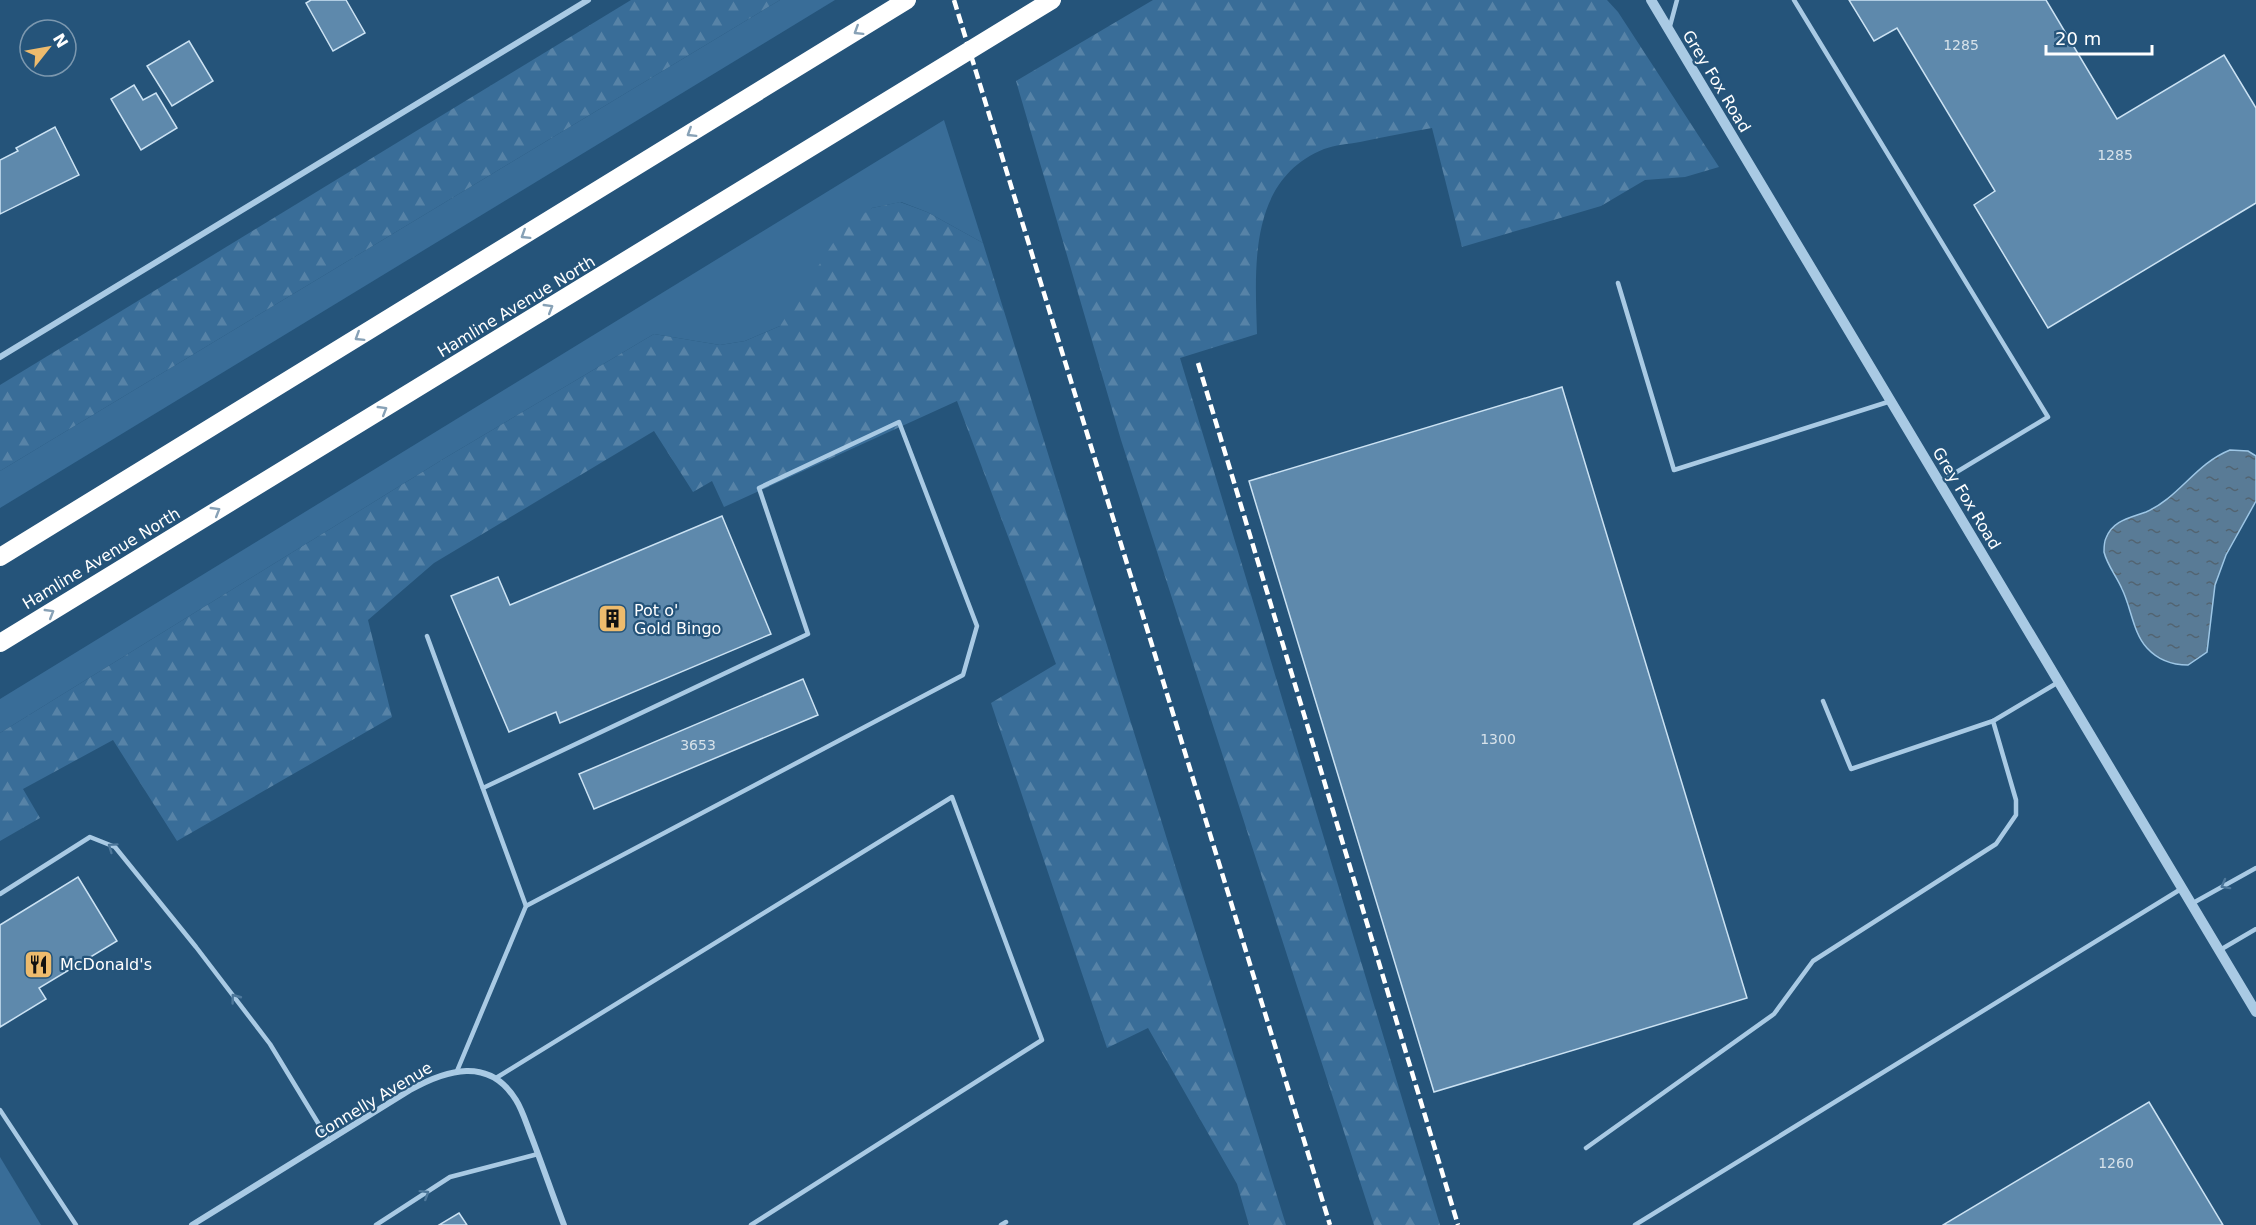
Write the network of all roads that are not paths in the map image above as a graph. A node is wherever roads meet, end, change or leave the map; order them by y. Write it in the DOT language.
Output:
graph roads {
  1 [pos="588,0"];
  2 [pos="907,0"];
  3 [pos="1052,0"];
  4 [pos="1651,0"];
  5 [pos="1677,0"];
  6 [pos="1794,0"];
  7 [pos="1669,31"];
  8 [pos="1618,283"];
  9 [pos="0,357"];
  10 [pos="1891,401"];
  11 [pos="1940,482"];
  12 [pos="0,557"];
  13 [pos="427,636"];
  14 [pos="0,643"];
  15 [pos="2059,681"];
  16 [pos="1823,701"];
  17 [pos="1993,721"];
  18 [pos="483,788"];
  19 [pos="2256,868"];
  20 [pos="2183,888"];
  21 [pos="0,894"];
  22 [pos="2193,903"];
  23 [pos="526,906"];
  24 [pos="2256,928"];
  25 [pos="2220,950"];
  26 [pos="2256,1012"];
  27 [pos="457,1071"];
  28 [pos="496,1078"];
  29 [pos="0,1110"];
  30 [pos="330,1142"];
  31 [pos="1586,1148"];
  32 [pos="538,1154"];
  33 [pos="76,1225"];
  34 [pos="192,1225"];
  35 [pos="376,1225"];
  36 [pos="564,1225"];
  37 [pos="751,1225"];
  38 [pos="1635,1225"];
  1 -- 9 [label="street"];
  2 -- 12 [label="highway, one-way"];
  14 -- 3 [label="highway, Hamline Avenue North, one-way"];
  4 -- 7 [label="street, Grey Fox Road"];
  5 -- 7 [label="lane"];
  6 -- 11 [label="lane"];
  7 -- 10 [label="street, Grey Fox Road"];
  8 -- 10 [label="lane"];
  10 -- 11 [label="street, Grey Fox Road"];
  11 -- 15 [label="street, Grey Fox Road"];
  13 -- 18 [label="lane"];
  15 -- 17 [label="lane"];
  15 -- 20 [label="street, Grey Fox Road"];
  16 -- 17 [label="lane"];
  17 -- 31 [label="lane"];
  18 -- 23 [label="lane"];
  18 -- 23 [label="lane"];
  19 -- 22 [label="lane, one-way"];
  20 -- 22 [label="street, Grey Fox Road"];
  20 -- 38 [label="lane"];
  30 -- 21 [label="lane, one-way"];
  22 -- 25 [label="street, Grey Fox Road"];
  23 -- 27 [label="lane"];
  24 -- 25 [label="lane"];
  25 -- 26 [label="street, Grey Fox Road"];
  27 -- 28 [label="street, Connelly Avenue"];
  27 -- 30 [label="street, Connelly Avenue"];
  28 -- 32 [label="street"];
  28 -- 37 [label="lane"];
  29 -- 33 [label="lane"];
  30 -- 34 [label="street, Connelly Avenue"];
  35 -- 32 [label="lane, one-way"];
  32 -- 36 [label="street"];
}
